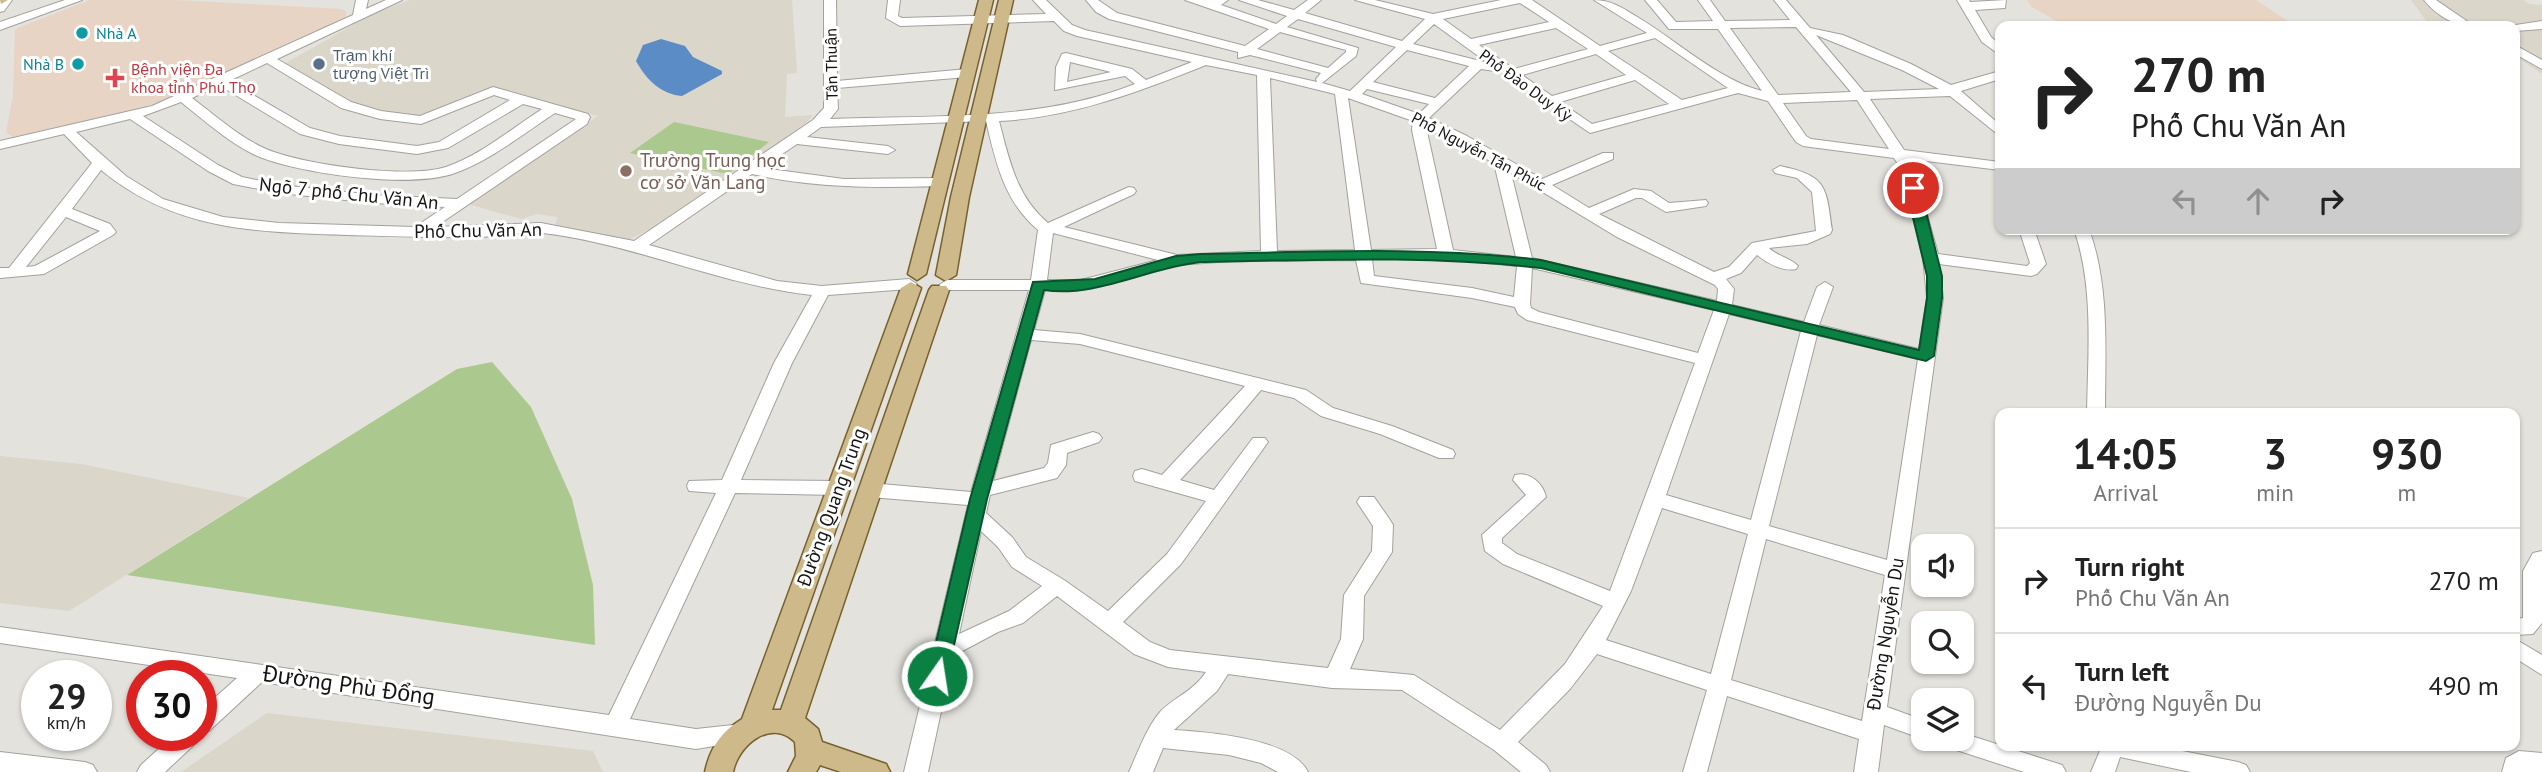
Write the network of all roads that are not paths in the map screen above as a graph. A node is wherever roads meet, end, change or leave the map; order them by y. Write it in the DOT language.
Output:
graph roads {
  1 [pos="3,0"];
  2 [pos="76,0"];
  3 [pos="362,0"];
  4 [pos="397,0"];
  5 [pos="830,0"];
  6 [pos="894,0"];
  7 [pos="986,0"];
  8 [pos="1006,0"];
  9 [pos="1039,0"];
  10 [pos="1092,0"];
  11 [pos="1191,0"];
  12 [pos="1245,0"];
  13 [pos="1315,0"];
  14 [pos="1361,0"];
  15 [pos="1518,0"];
  16 [pos="1524,0"];
  17 [pos="1600,0"];
  18 [pos="1651,0"];
  19 [pos="1704,0"];
  20 [pos="1780,0"];
  21 [pos="2000,0"];
  22 [pos="2430,0"];
  23 [pos="1217,3"];
  24 [pos="1965,3"];
  25 [pos="0,8"];
  26 [pos="1295,15"];
  27 [pos="359,17"];
  28 [pos="1057,17"];
  29 [pos="1433,18"];
  30 [pos="981,19"];
  31 [pos="1002,19"];
  32 [pos="2459,21"];
  33 [pos="1556,24"];
  34 [pos="2542,25"];
  35 [pos="0,26"];
  36 [pos="1723,26"];
  37 [pos="1803,27"];
  38 [pos="2520,27"];
  39 [pos="1277,28"];
  40 [pos="1657,34"];
  41 [pos="1469,43"];
  42 [pos="1126,44"];
  43 [pos="1404,45"];
  44 [pos="1995,47"];
  45 [pos="1598,48"];
  46 [pos="1247,51"];
  47 [pos="2520,52"];
  48 [pos="269,59"];
  49 [pos="1202,62"];
  50 [pos="1102,64"];
  51 [pos="1479,64"];
  52 [pos="1227,65"];
  53 [pos="2542,65"];
  54 [pos="1127,72"];
  55 [pos="1330,72"];
  56 [pos="1508,72"];
  57 [pos="967,73"];
  58 [pos="1263,75"];
  59 [pos="1636,76"];
  60 [pos="1995,77"];
  61 [pos="221,81"];
  62 [pos="1364,84"];
  63 [pos="831,85"];
  64 [pos="1145,85"];
  65 [pos="1314,86"];
  66 [pos="1738,89"];
  67 [pos="1954,90"];
  68 [pos="1347,94"];
  69 [pos="1860,95"];
  70 [pos="184,98"];
  71 [pos="1773,98"];
  72 [pos="521,99"];
  73 [pos="1549,101"];
  74 [pos="1439,103"];
  75 [pos="1679,105"];
  76 [pos="554,108"];
  77 [pos="133,115"];
  78 [pos="985,118"];
  79 [pos="955,120"];
  80 [pos="1420,120"];
  81 [pos="818,123"];
  82 [pos="1995,127"];
  83 [pos="68,131"];
  84 [pos="793,139"];
  85 [pos="0,145"];
  86 [pos="888,150"];
  87 [pos="1608,156"];
  88 [pos="1901,156"];
  89 [pos="1501,161"];
  90 [pos="100,162"];
  91 [pos="1995,165"];
  92 [pos="749,169"];
  93 [pos="1780,170"];
  94 [pos="939,182"];
  95 [pos="1542,184"];
  96 [pos="1129,191"];
  97 [pos="458,203"];
  98 [pos="1701,203"];
  99 [pos="63,211"];
  100 [pos="1590,213"];
  101 [pos="1048,228"];
  102 [pos="419,231"];
  103 [pos="2028,235"];
  104 [pos="2084,235"];
  105 [pos="54,246"];
  106 [pos="637,246"];
  107 [pos="1757,246"];
  108 [pos="74,252"];
  109 [pos="1446,254"];
  110 [pos="1365,255"];
  111 [pos="1269,256"];
  112 [pos="1931,258"];
  113 [pos="1176,260"];
  114 [pos="1525,261"];
  115 [pos="1790,265"];
  116 [pos="7,272"];
  117 [pos="1714,277"];
  118 [pos="913,282"];
  119 [pos="944,283"];
  120 [pos="1038,285"];
  121 [pos="1825,287"];
  122 [pos="822,291"];
  123 [pos="1522,304"];
  124 [pos="1723,307"];
  125 [pos="1810,328"];
  126 [pos="1024,334"];
  127 [pos="1926,356"];
  128 [pos="1705,360"];
  129 [pos="1258,382"];
  130 [pos="2096,408"];
  131 [pos="1093,438"];
  132 [pos="1259,442"];
  133 [pos="1446,454"];
  134 [pos="1142,476"];
  135 [pos="1522,480"];
  136 [pos="1165,484"];
  137 [pos="696,486"];
  138 [pos="729,486"];
  139 [pos="838,488"];
  140 [pos="870,490"];
  141 [pos="1220,498"];
  142 [pos="1655,499"];
  143 [pos="978,501"];
  144 [pos="1367,502"];
  145 [pos="1758,530"];
  146 [pos="2540,558"];
  147 [pos="1894,570"];
  148 [pos="1056,585"];
  149 [pos="1615,602"];
  150 [pos="1108,624"];
  151 [pos="2520,627"];
  152 [pos="0,635"];
  153 [pos="1593,644"];
  154 [pos="2520,651"];
  155 [pos="943,652"];
  156 [pos="1222,665"];
  157 [pos="2542,666"];
  158 [pos="258,672"];
  159 [pos="1332,679"];
  160 [pos="1719,685"];
  161 [pos="217,709"];
  162 [pos="1871,722"];
  163 [pos="790,723"];
  164 [pos="615,727"];
  165 [pos="1911,728"];
  166 [pos="747,730"];
  167 [pos="1156,738"];
  168 [pos="696,739"];
  169 [pos="1502,743"];
  170 [pos="1974,746"];
  171 [pos="172,751"];
  172 [pos="2111,751"];
  173 [pos="2137,751"];
  174 [pos="806,761"];
  175 [pos="0,762"];
  176 [pos="2542,764"];
  177 [pos="720,767"];
  178 [pos="85,772"];
  179 [pos="149,772"];
  180 [pos="876,772"];
  181 [pos="916,772"];
  182 [pos="1141,772"];
  183 [pos="1296,772"];
  184 [pos="1538,772"];
  185 [pos="1695,772"];
  186 [pos="1866,772"];
  187 [pos="2054,772"];
  188 [pos="2103,772"];
  189 [pos="2238,772"];
  190 [pos="2514,772"];
  1 -- 25 [label="street"];
  2 -- 35 [label="street"];
  3 -- 27 [label="street"];
  4 -- 27 [label="street"];
  5 -- 63 [label="street, Tân Thuận"];
  6 -- 30 [label="street"];
  7 -- 30 [label="main road, Đường Quang Trung"];
  8 -- 31 [label="main road, Đường Quang Trung"];
  9 -- 28 [label="street, Phố Nguyễn Tấn Phúc"];
  10 -- 46 [label="street"];
  11 -- 23 [label="street"];
  12 -- 26 [label="street"];
  13 -- 26 [label="street"];
  14 -- 29 [label="street, Phố Đào Duy Kỳ"];
  15 -- 29 [label="street"];
  16 -- 33 [label="street"];
  17 -- 40 [label="street"];
  18 -- 36 [label="street"];
  19 -- 36 [label="street"];
  20 -- 37 [label="street, Đường Nguyễn Du"];
  21 -- 24 [label="street"];
  22 -- 32 [label="street"];
  23 -- 39 [label="street"];
  24 -- 44 [label="street"];
  26 -- 39 [label="street"];
  26 -- 43 [label="street"];
  27 -- 48 [label="street"];
  28 -- 31 [label="street"];
  28 -- 42 [label="street, Phố Nguyễn Tấn Phúc"];
  29 -- 41 [label="street, Phố Đào Duy Kỳ"];
  29 -- 43 [label="street"];
  30 -- 31 [label="street"];
  30 -- 57 [label="main road, Đường Quang Trung"];
  31 -- 78 [label="main road, Đường Quang Trung"];
  33 -- 41 [label="street"];
  33 -- 45 [label="street"];
  34 -- 38 [label="street"];
  36 -- 37 [label="street"];
  36 -- 71 [label="street"];
  37 -- 67 [label="street"];
  37 -- 69 [label="street, Đường Nguyễn Du"];
  39 -- 46 [label="street"];
  39 -- 55 [label="street"];
  40 -- 45 [label="street"];
  40 -- 66 [label="street"];
  41 -- 56 [label="street, Phố Đào Duy Kỳ"];
  42 -- 49 [label="street, Phố Nguyễn Tấn Phúc"];
  42 -- 50 [label="street"];
  43 -- 51 [label="street"];
  43 -- 62 [label="street"];
  45 -- 56 [label="street"];
  45 -- 59 [label="street"];
  46 -- 52 [label="street"];
  46 -- 55 [label="street"];
  47 -- 53 [label="street"];
  48 -- 61 [label="street"];
  48 -- 72 [label="street"];
  49 -- 52 [label="street, Phố Nguyễn Tấn Phúc"];
  49 -- 64 [label="street"];
  50 -- 54 [label="street"];
  50 -- 54 [label="street"];
  51 -- 56 [label="street"];
  51 -- 74 [label="street"];
  52 -- 58 [label="street, Phố Nguyễn Tấn Phúc"];
  54 -- 64 [label="street"];
  55 -- 65 [label="street"];
  56 -- 73 [label="street, Phố Đào Duy Kỳ"];
  57 -- 63 [label="street"];
  57 -- 79 [label="main road, Đường Quang Trung"];
  58 -- 65 [label="street, Phố Nguyễn Tấn Phúc"];
  58 -- 111 [label="street"];
  59 -- 73 [label="street"];
  59 -- 75 [label="street"];
  60 -- 67 [label="street"];
  61 -- 70 [label="street"];
  61 -- 72 [label="street"];
  62 -- 68 [label="street"];
  62 -- 74 [label="street"];
  63 -- 81 [label="street, Tân Thuận"];
  64 -- 78 [label="street"];
  65 -- 68 [label="street, Phố Nguyễn Tấn Phúc"];
  66 -- 71 [label="street"];
  66 -- 75 [label="street, Phố Đào Duy Kỳ"];
  67 -- 69 [label="street"];
  67 -- 82 [label="street"];
  68 -- 80 [label="street, Phố Nguyễn Tấn Phúc"];
  68 -- 110 [label="street"];
  69 -- 71 [label="street"];
  69 -- 88 [label="street, Đường Nguyễn Du"];
  70 -- 76 [label="street"];
  70 -- 77 [label="street"];
  71 -- 88 [label="street"];
  72 -- 76 [label="street"];
  73 -- 75 [label="street, Phố Đào Duy Kỳ"];
  74 -- 80 [label="street"];
  76 -- 97 [label="street"];
  77 -- 83 [label="street"];
  77 -- 97 [label="street, Ngõ 7 phố Chu Văn An"];
  78 -- 79 [label="street"];
  78 -- 101 [label="street"];
  78 -- 119 [label="main road, Đường Quang Trung"];
  79 -- 81 [label="street"];
  79 -- 94 [label="main road, Đường Quang Trung"];
  80 -- 89 [label="street, Phố Nguyễn Tấn Phúc"];
  80 -- 109 [label="street"];
  81 -- 84 [label="street"];
  83 -- 85 [label="street"];
  83 -- 90 [label="street, Phố Chu Văn An"];
  84 -- 86 [label="street"];
  84 -- 92 [label="street"];
  87 -- 95 [label="street"];
  88 -- 91 [label="street"];
  88 -- 112 [label="street, Đường Nguyễn Du"];
  89 -- 95 [label="street, Phố Nguyễn Tấn Phúc"];
  89 -- 114 [label="street"];
  90 -- 99 [label="street"];
  90 -- 102 [label="street, Phố Chu Văn An"];
  92 -- 94 [label="street"];
  92 -- 106 [label="street"];
  93 -- 107 [label="street"];
  94 -- 118 [label="main road, Đường Quang Trung"];
  95 -- 100 [label="street, Phố Nguyễn Tấn Phúc"];
  96 -- 101 [label="street"];
  97 -- 102 [label="street"];
  98 -- 100 [label="street"];
  99 -- 108 [label="street"];
  99 -- 116 [label="street"];
  100 -- 117 [label="street, Phố Nguyễn Tấn Phúc"];
  101 -- 113 [label="street"];
  101 -- 120 [label="street"];
  102 -- 106 [label="street, Phố Chu Văn An"];
  103 -- 112 [label="street"];
  104 -- 130 [label="street"];
  105 -- 108 [label="street"];
  106 -- 122 [label="street, Phố Chu Văn An"];
  107 -- 115 [label="street"];
  107 -- 117 [label="street"];
  108 -- 116 [label="street"];
  109 -- 110 [label="street"];
  109 -- 114 [label="street"];
  110 -- 111 [label="street"];
  110 -- 123 [label="street"];
  111 -- 113 [label="street"];
  112 -- 127 [label="street, Đường Nguyễn Du"];
  113 -- 120 [label="street"];
  114 -- 123 [label="street"];
  114 -- 124 [label="street"];
  117 -- 124 [label="street"];
  118 -- 119 [label="main road"];
  118 -- 122 [label="street, Phố Chu Văn An"];
  118 -- 139 [label="main road, Đường Quang Trung"];
  119 -- 120 [label="street"];
  119 -- 140 [label="main road, Đường Quang Trung"];
  120 -- 126 [label="street"];
  121 -- 125 [label="street"];
  122 -- 138 [label="street"];
  123 -- 128 [label="street"];
  124 -- 125 [label="street"];
  124 -- 128 [label="street"];
  125 -- 127 [label="street"];
  125 -- 145 [label="street"];
  126 -- 129 [label="street"];
  126 -- 143 [label="street"];
  127 -- 147 [label="street, Đường Nguyễn Du"];
  128 -- 142 [label="street"];
  129 -- 133 [label="street"];
  129 -- 136 [label="street"];
  131 -- 143 [label="street"];
  132 -- 141 [label="street"];
  134 -- 136 [label="street"];
  135 -- 149 [label="street"];
  136 -- 141 [label="street"];
  137 -- 138 [label="street"];
  138 -- 139 [label="street"];
  138 -- 164 [label="street"];
  139 -- 166 [label="main road, Đường Quang Trung"];
  140 -- 143 [label="street"];
  140 -- 163 [label="main road, Đường Quang Trung"];
  141 -- 150 [label="street"];
  142 -- 145 [label="street"];
  142 -- 149 [label="street"];
  143 -- 148 [label="street"];
  143 -- 155 [label="street"];
  144 -- 159 [label="street"];
  145 -- 147 [label="street"];
  145 -- 160 [label="street"];
  146 -- 151 [label="street"];
  147 -- 162 [label="street, Đường Nguyễn Du"];
  148 -- 150 [label="street"];
  148 -- 155 [label="street"];
  149 -- 153 [label="street"];
  150 -- 156 [label="street"];
  152 -- 158 [label="street, Đường Phù Đổng"];
  153 -- 160 [label="street"];
  153 -- 169 [label="street"];
  154 -- 157 [label="street"];
  155 -- 181 [label="street"];
  156 -- 159 [label="street"];
  156 -- 167 [label="street"];
  158 -- 161 [label="street"];
  158 -- 164 [label="street, Đường Phù Đổng"];
  159 -- 169 [label="street"];
  160 -- 162 [label="street"];
  160 -- 185 [label="street"];
  162 -- 165 [label="street"];
  162 -- 186 [label="street, Đường Nguyễn Du"];
  163 -- 166 [label="main road"];
  163 -- 174 [label="main road"];
  164 -- 168 [label="street, Đường Phù Đổng"];
  166 -- 168 [label="street, Đường Phù Đổng"];
  166 -- 177 [label="main road, Đường Quang Trung"];
  167 -- 182 [label="street"];
  167 -- 183 [label="street"];
  168 -- 177 [label="street"];
  169 -- 184 [label="street"];
  170 -- 187 [label="street"];
  171 -- 179 [label="street"];
  172 -- 188 [label="street"];
  173 -- 189 [label="street"];
  174 -- 180 [label="main road"];
  175 -- 178 [label="street"];
  176 -- 190 [label="street"];
}
